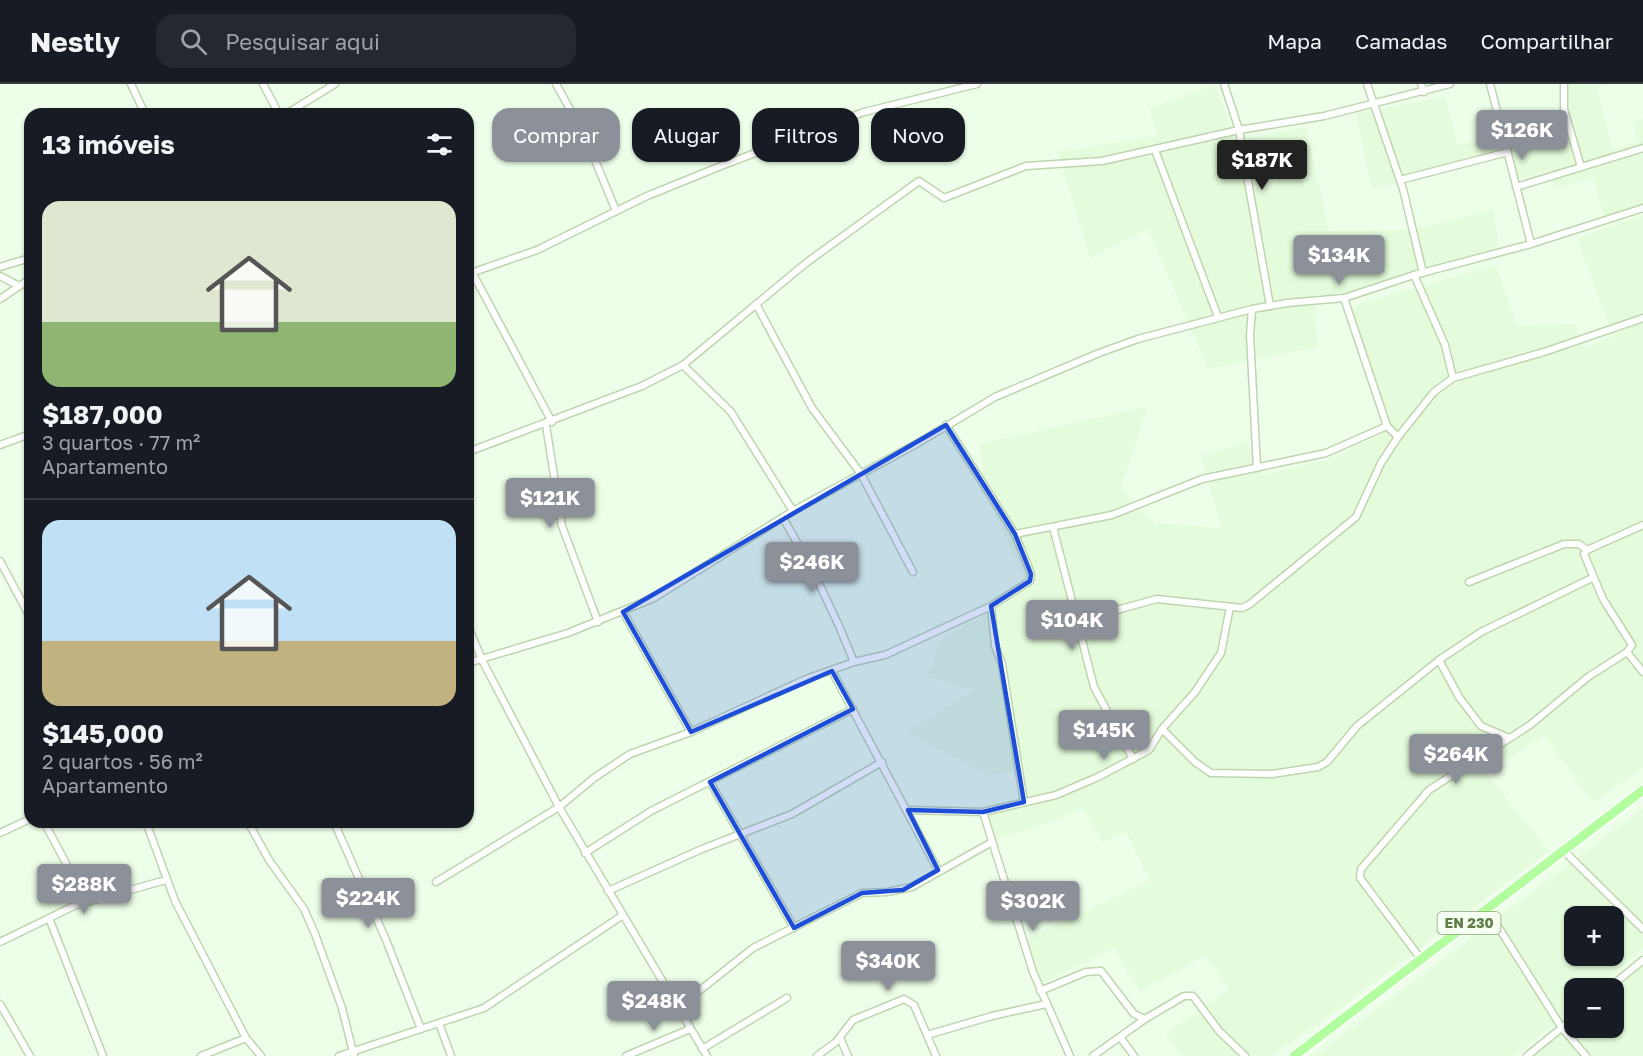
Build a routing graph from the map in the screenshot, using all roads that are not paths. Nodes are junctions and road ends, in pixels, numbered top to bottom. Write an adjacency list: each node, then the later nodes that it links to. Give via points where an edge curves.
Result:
1 (131, 84): 14 (street)
2 (263, 84): 15 (street)
3 (335, 84): 16 (street)
4 (556, 84): 25 (street, via 585,136)
5 (977, 84): 25 (street, via 864,112)
6 (1224, 84): 17 (street)
7 (1367, 84): 13 (street)
8 (1421, 84): 12 (street)
9 (1450, 84): 12 (street)
10 (1490, 84): 20 (street)
11 (1564, 84): 21 (street, via 1564,109)
12 (1425, 92): 13 (street)
13 (1374, 104): 17 (street); 22 (street)
14 (142, 108)
15 (276, 108)
16 (296, 108)
17 (1239, 130): 19 (street); 39 (street)
18 (1643, 148): 21 (street)
19 (1155, 150): 38 (street, via 1101,160 1026,166 944,198 922,181 915,182); 41 (street)
20 (1508, 152): 22 (street); 23 (street)
21 (1581, 167): 23 (street)
22 (1400, 180): 30 (street)
23 (1516, 187): 26 (street)
24 (1643, 208): 26 (street)
25 (616, 211): 29 (street, via 537,250)
26 (1531, 244): 30 (street)
27 (24, 260): 28 (street)
28 (0, 267)
29 (474, 272)
30 (1423, 273): 31 (street)
31 (1414, 274): 36 (street); 44 (street, via 1446,345)
32 (0, 276): 35 (street)
33 (474, 281): 45 (street)
34 (24, 283): 35 (street)
35 (19, 286): 37 (street)
36 (1344, 298): 39 (street); 47 (street)
37 (0, 299)
38 (756, 304): 43 (street); 53 (street, via 812,408)
39 (1270, 306): 40 (street)
40 (1252, 309): 41 (street); 52 (street)
41 (1218, 317): 46 (street, via 1138,339 1082,360 995,397)
42 (1643, 318): 44 (street)
43 (683, 365): 45 (street); 54 (street, via 731,412)
44 (1452, 378): 49 (street, via 1434,392)
45 (549, 423): 51 (street); 69 (street, via 562,526)
46 (946, 425): 53 (street); 58 (street)
47 (1387, 426): 49 (street); 52 (street, via 1326,453)
48 (24, 436): 50 (street)
49 (1398, 437): 66 (street, via 1381,463 1360,511 1349,524 1250,604)
50 (0, 445)
51 (474, 450)
52 (1257, 468): 57 (street, via 1202,479 1112,515)
53 (861, 474): 54 (street); 61 (street)
54 (793, 511): 55 (street)
55 (783, 518): 67 (street, via 654,598); 75 (street, via 836,615)
56 (1643, 525): 59 (street)
57 (1053, 527): 58 (street); 68 (street)
58 (1015, 534): 65 (street, via 1031,574 1030,581)
59 (1587, 550): 62 (street, via 1584,559); 63 (street, via 1579,544 1564,544)
60 (0, 561): 64 (street)
61 (913, 572)
62 (1592, 578): 71 (street, via 1632,645); 73 (street, via 1481,632)
63 (1469, 582)
64 (24, 606)
65 (991, 606): 75 (street, via 885,654); 86 (street)
66 (1230, 607): 68 (street, via 1156,599); 79 (street, via 1221,653 1195,692)
67 (623, 612): 69 (street); 80 (street)
68 (1076, 621): 82 (street, via 1098,698)
69 (598, 622): 72 (street)
70 (474, 641): 72 (street)
71 (1627, 652): 77 (street); 81 (street)
72 (482, 660): 74 (street); 87 (street)
73 (1439, 660): 79 (street, via 1357,726 1327,762 1318,767 1272,774 1211,773); 81 (street, via 1481,726)
74 (474, 662)
75 (854, 662): 76 (street)
76 (832, 671): 78 (street); 80 (street, via 769,694)
77 (1643, 672)
78 (853, 708): 83 (street); 84 (street)
79 (1162, 729): 82 (street, via 1153,746)
80 (691, 732): 87 (street, via 618,761)
81 (1509, 738): 111 (street, via 1429,790 1359,873)
82 (1133, 759): 86 (street, via 1056,795)
83 (882, 762): 88 (street); 96 (street, via 792,814)
84 (710, 782): 96 (street); 99 (street, via 651,812)
85 (1643, 790): 98 (main road, EN 230)
86 (1024, 802): 89 (street)
87 (559, 807): 99 (street); 102 (street)
88 (908, 810): 89 (street); 100 (street)
89 (983, 812): 97 (street)
90 (24, 822): 95 (street)
91 (47, 828): 104 (street, via 75,880)
92 (148, 828): 101 (street)
93 (252, 828): 129 (street, via 308,918 342,1008)
94 (337, 828): 122 (street)
95 (0, 833)
96 (741, 833): 103 (street); 108 (street)
97 (992, 842): 100 (street); 114 (street)
98 (1563, 850): 105 (main road, EN 230); 109 (street)
99 (585, 853): 103 (street)
100 (938, 870): 108 (street, via 903,890 862,893)
101 (166, 880): 104 (street); 125 (street)
102 (436, 882)
103 (608, 891): 106 (street)
104 (100, 898): 107 (street)
105 (1487, 909): 111 (main road, EN 230); 121 (street)
106 (622, 915): 118 (street); 120 (street, via 484,1008)
107 (49, 918): 110 (street); 131 (street)
108 (794, 928): 118 (street, via 746,953)
109 (1643, 929)
110 (0, 942)
111 (1421, 959): 145 (main road, EN 230)
112 (1643, 960): 113 (street)
113 (1621, 978)
114 (1040, 991): 117 (street); 119 (street, via 1086,972 1101,971 1134,1014)
115 (787, 998): 128 (street)
116 (0, 1004): 130 (street)
117 (1046, 1004): 124 (street); 141 (street)
118 (679, 1007): 123 (street)
119 (1145, 1019): 127 (street); 144 (street, via 1184,996 1193,996 1219,1031)
120 (439, 1023): 122 (street); 135 (street)
121 (1562, 1028): 146 (street); 147 (street)
122 (421, 1029): 129 (street)
123 (690, 1029): 128 (street); 136 (street)
124 (927, 1035): 126 (street, via 914,1005 904,999 859,1016); 140 (street)
125 (246, 1038): 132 (street); 133 (street)
126 (840, 1038): 138 (street); 139 (street)
127 (1120, 1038): 142 (street); 143 (street)
128 (702, 1049): 137 (street)
129 (353, 1053): 134 (street)
130 (30, 1056)
131 (103, 1056)
132 (201, 1056)
133 (261, 1056)
134 (339, 1056)
135 (451, 1056)
136 (626, 1056)
137 (707, 1056)
138 (817, 1056)
139 (848, 1056)
140 (936, 1056)
141 (1070, 1056)
142 (1093, 1056)
143 (1134, 1056)
144 (1245, 1056)
145 (1294, 1056)
146 (1527, 1056)
147 (1586, 1056)

